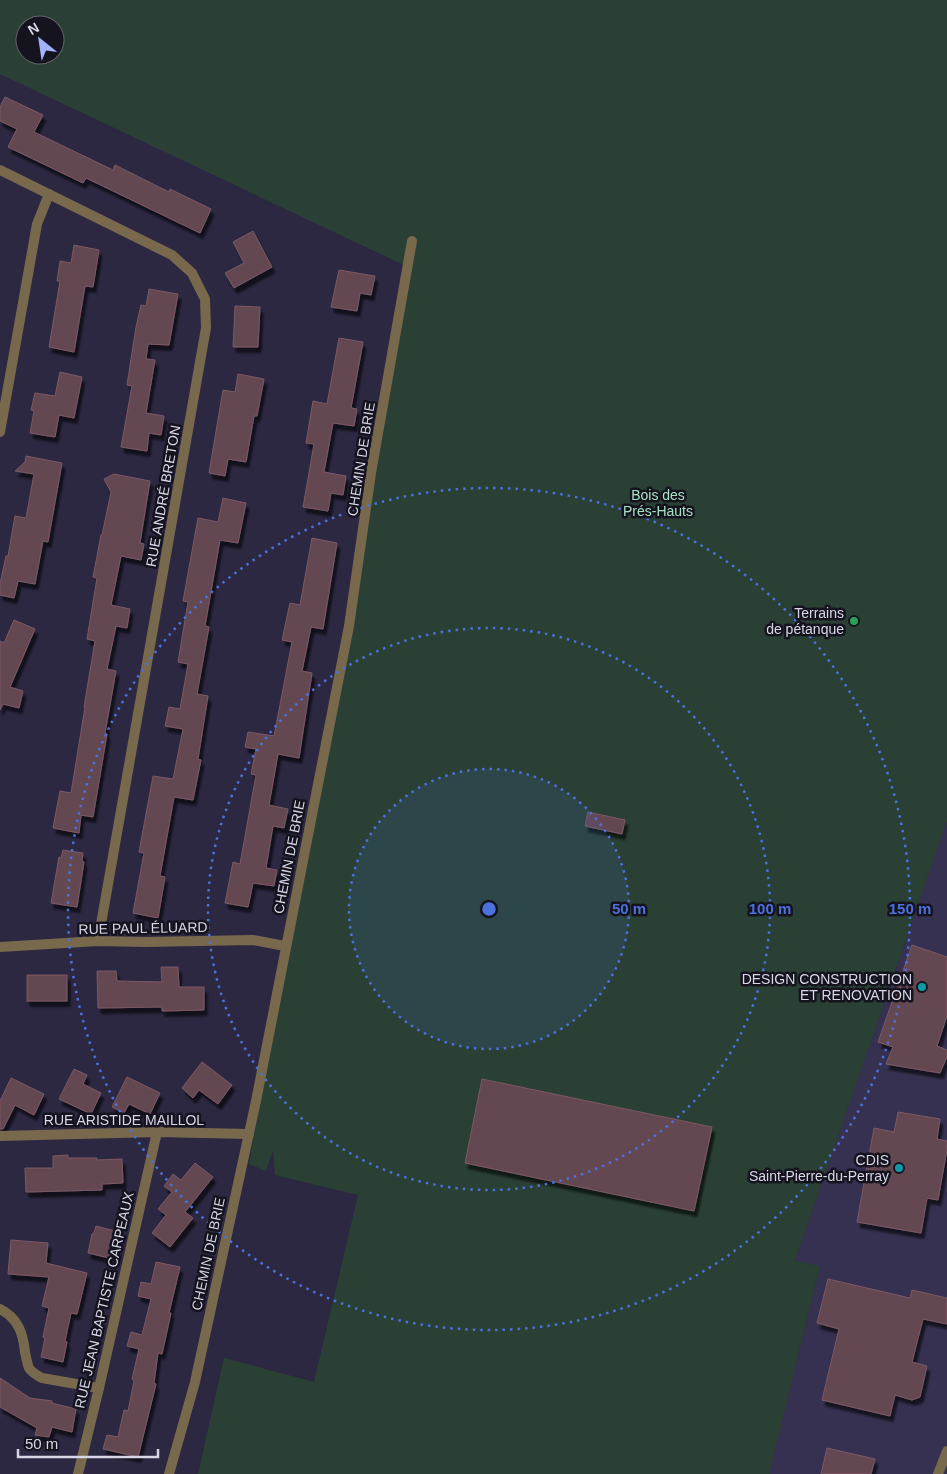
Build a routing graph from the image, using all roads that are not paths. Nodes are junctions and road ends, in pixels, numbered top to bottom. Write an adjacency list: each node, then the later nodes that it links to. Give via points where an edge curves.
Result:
1 (0, 170): 2 (street, RUE ANDRÉ BRETON)
2 (49, 194): 4 (street, via 37,224); 5 (street, RUE ANDRÉ BRETON, via 172,255 192,273 205,300 206,328)
3 (412, 241): 7 (street, CHEMIN DE BRIE, via 371,473 349,626)
4 (0, 432)
5 (98, 941): 6 (street, RUE PAUL ÉLUARD); 7 (street, RUE PAUL ÉLUARD, via 253,940)
6 (0, 946)
7 (286, 946): 9 (street, CHEMIN DE BRIE)
8 (156, 1132): 9 (street, RUE ARISTIDE MAILLOL); 10 (street, RUE ARISTIDE MAILLOL); 12 (street, RUE JEAN BAPTISTE CARPEAUX)
9 (249, 1134): 15 (street, CHEMIN DE BRIE, via 195,1382)
10 (0, 1136)
11 (0, 1309): 12 (street, via 14,1319 20,1329 29,1368 35,1374)
12 (99, 1388): 14 (street, RUE JEAN BAPTISTE CARPEAUX)
13 (947, 1451): 16 (street)
14 (78, 1474)
15 (169, 1474)
16 (938, 1474)

